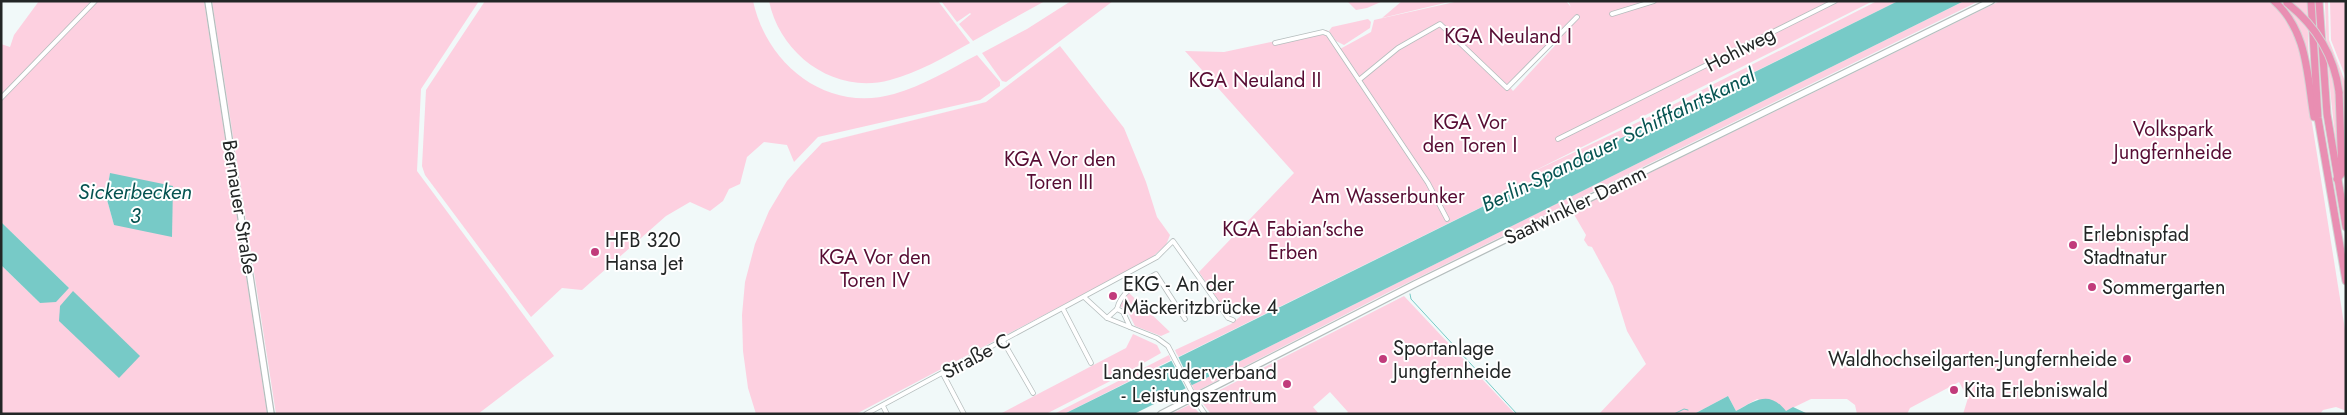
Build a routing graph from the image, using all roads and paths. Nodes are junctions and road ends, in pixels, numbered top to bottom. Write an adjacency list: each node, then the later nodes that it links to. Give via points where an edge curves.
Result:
1 (95, 1): 14 (street)
2 (208, 1): 34 (main road, Bernauer Straße)
3 (1654, 1): 10 (street)
4 (1835, 1): 15 (street, Hohlweg)
5 (1991, 1): 32 (main road, Saatwinkler Damm)
6 (2274, 1): 16 (highway, via 2286,14 2301,42)
7 (2311, 1): 16 (highway, via 2315,82)
8 (2320, 1): 17 (highway, via 2323,82)
9 (2286, 2): 17 (highway, bridge, via 2309,23 2326,46 2335,70 2342,173)
10 (1612, 14)
11 (1577, 17): 13 (street, via 1507,88 1440,24 1398,48)
12 (1275, 43): 13 (street, via 1328,34)
13 (1359, 80): 18 (street, via 1428,183)
14 (1, 98)
15 (1558, 139)
16 (2324, 159): 20 (highway)
17 (2337, 179): 19 (highway)
18 (1447, 219)
19 (2346, 227)
20 (2346, 281)
21 (1084, 297): 22 (street, Straße C); 24 (street); 26 (street, Straße C, via 1157,257 1173,241 1228,318)
22 (1062, 309): 28 (street, Straße C); 29 (street)
23 (1117, 309): 24 (street); 25 (street, via 1128,291 1156,274); 27 (street, via 1123,312)
24 (1108, 318): 27 (street)
25 (1186, 319)
26 (1233, 320)
27 (1130, 327): 32 (street, via 1168,346)
28 (1003, 341): 30 (street, Straße C); 31 (street)
29 (1091, 362)
30 (942, 374): 33 (street, Straße C); 37 (street)
31 (1033, 393)
32 (1193, 395): 38 (main road, Saatwinkler Damm); 39 (street)
33 (883, 406): 35 (street, Straße C); 36 (street)
34 (271, 414)
35 (866, 414)
36 (887, 414)
37 (964, 414)
38 (1161, 414)
39 (1205, 414)

